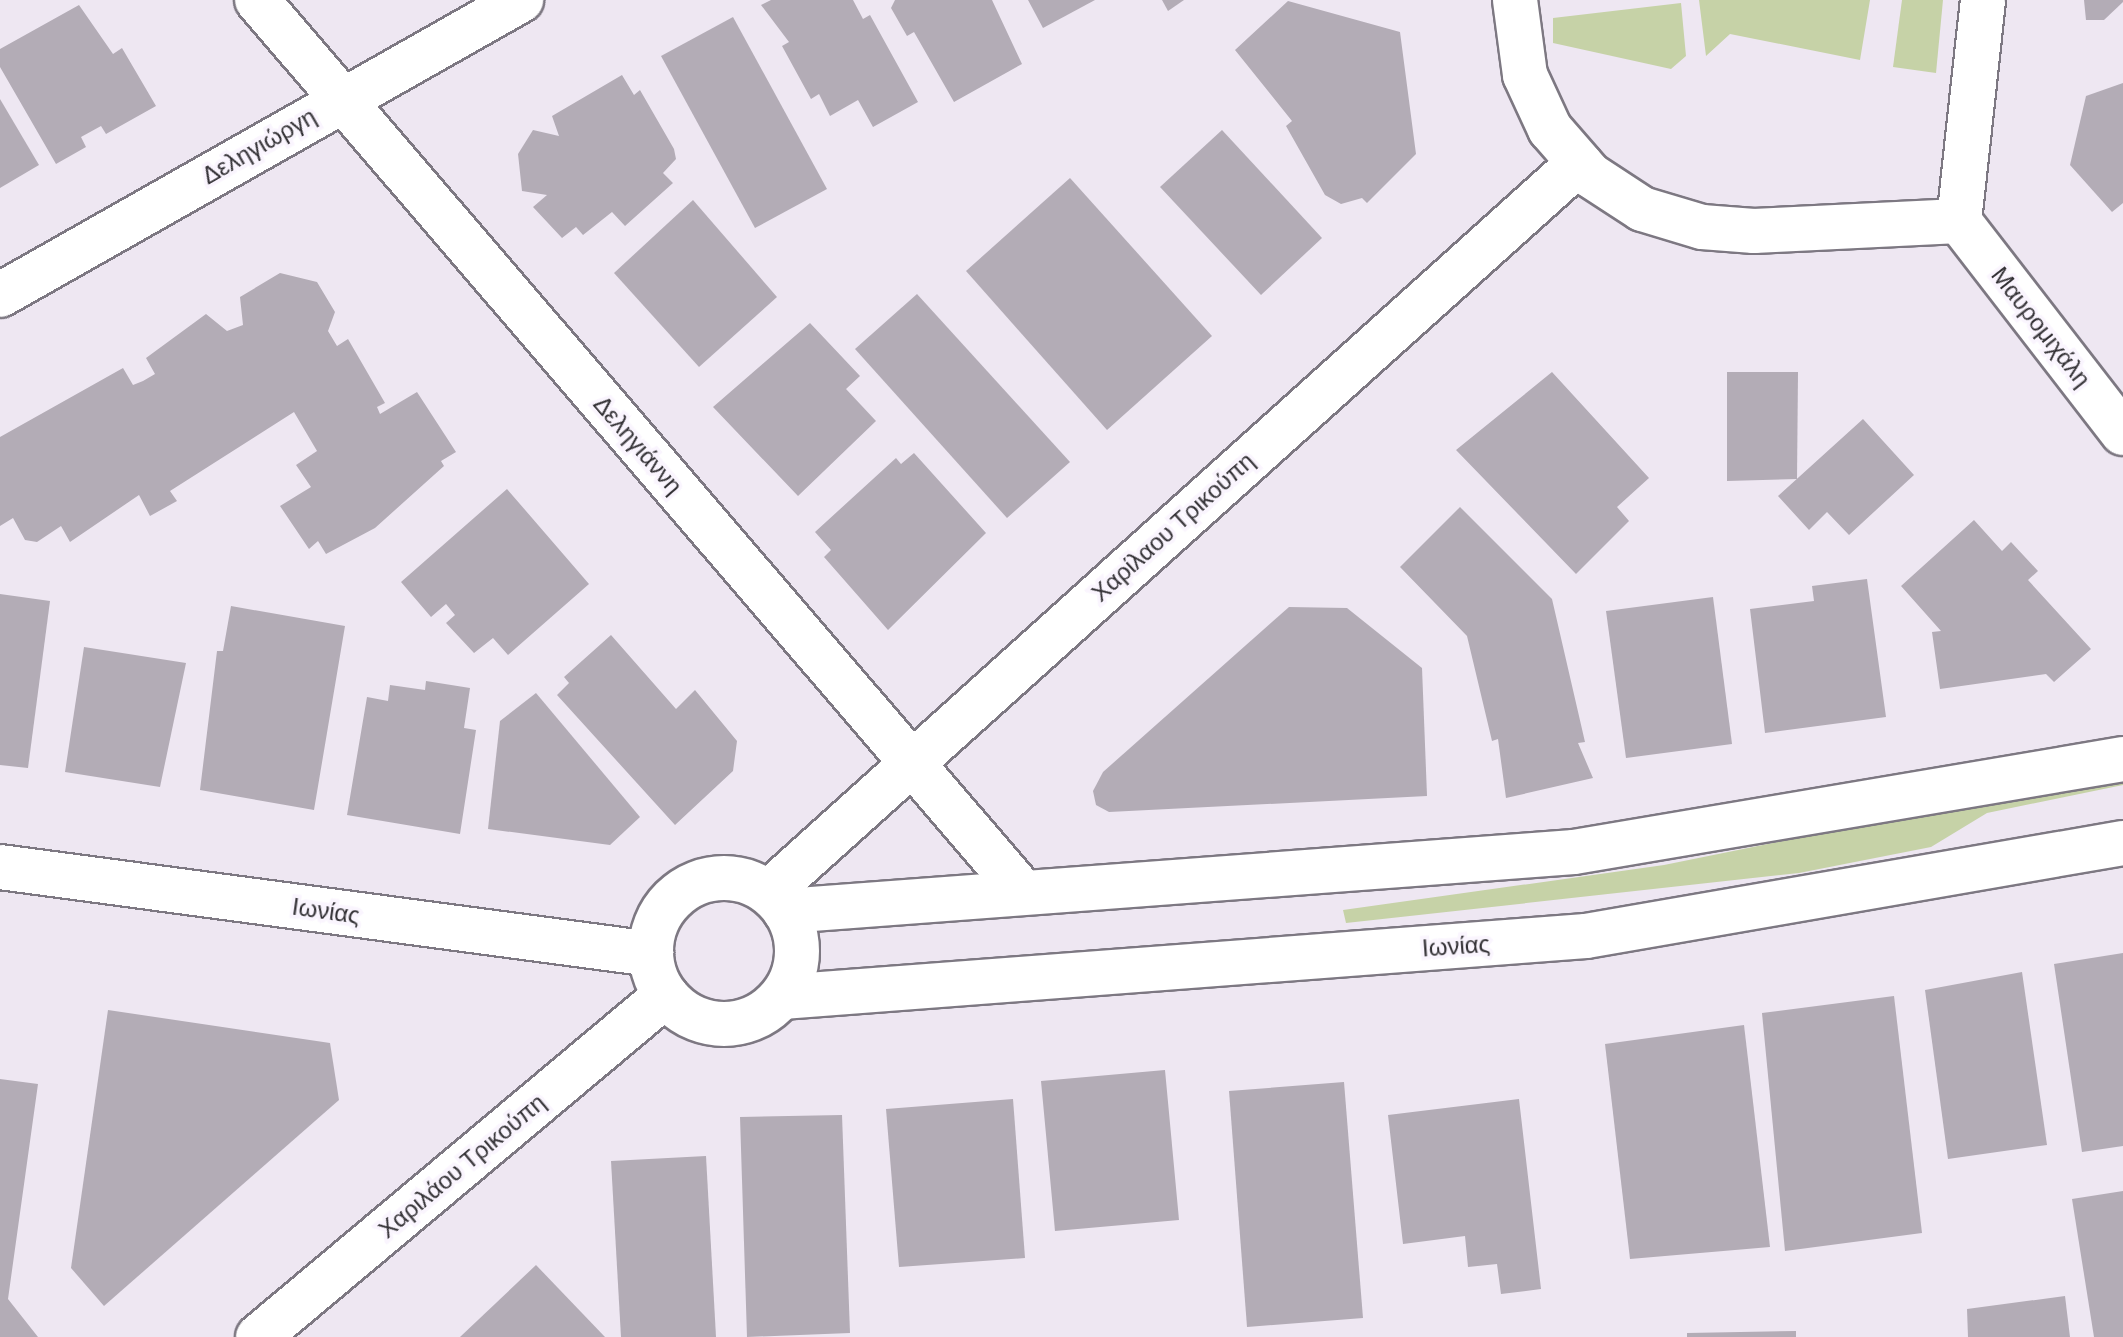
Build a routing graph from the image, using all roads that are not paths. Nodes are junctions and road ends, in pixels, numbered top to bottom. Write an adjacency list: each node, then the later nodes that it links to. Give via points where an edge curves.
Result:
1 (257, 0): 5 (street, Δεληγιάννη)
2 (521, 0): 5 (street, Δεληγιώργη)
3 (1515, 0): 6 (street, via 1517,44 1534,100)
4 (1983, 0): 7 (street)
5 (341, 99): 8 (street, Δεληγιώργη); 11 (street, Δεληγιάννη)
6 (1579, 163): 7 (street, via 1642,209 1702,227); 11 (street, Χαρίλαου Τρικούπη)
7 (1959, 221): 9 (street, Μαυρομιχάλη)
8 (0, 295)
9 (2123, 433)
10 (2123, 759): 14 (street, via 1574,852)
11 (910, 763): 14 (street, Δεληγιάννη); 15 (street, Χαρίλαου Τρικούπη)
12 (2123, 843): 18 (street, Ιωνίας, via 1586,936)
13 (0, 867): 16 (street, Ιωνίας)
14 (1021, 890): 15 (street)
15 (777, 902): 16 (street, via 730,879 690,887 661,915); 18 (street, via 797,954)
16 (651, 954): 17 (street)
17 (666, 995): 18 (street, via 702,1021 724,1025 765,1012); 19 (street, Χαριλάου Τρικούπη)
18 (782, 997)
19 (258, 1337)

